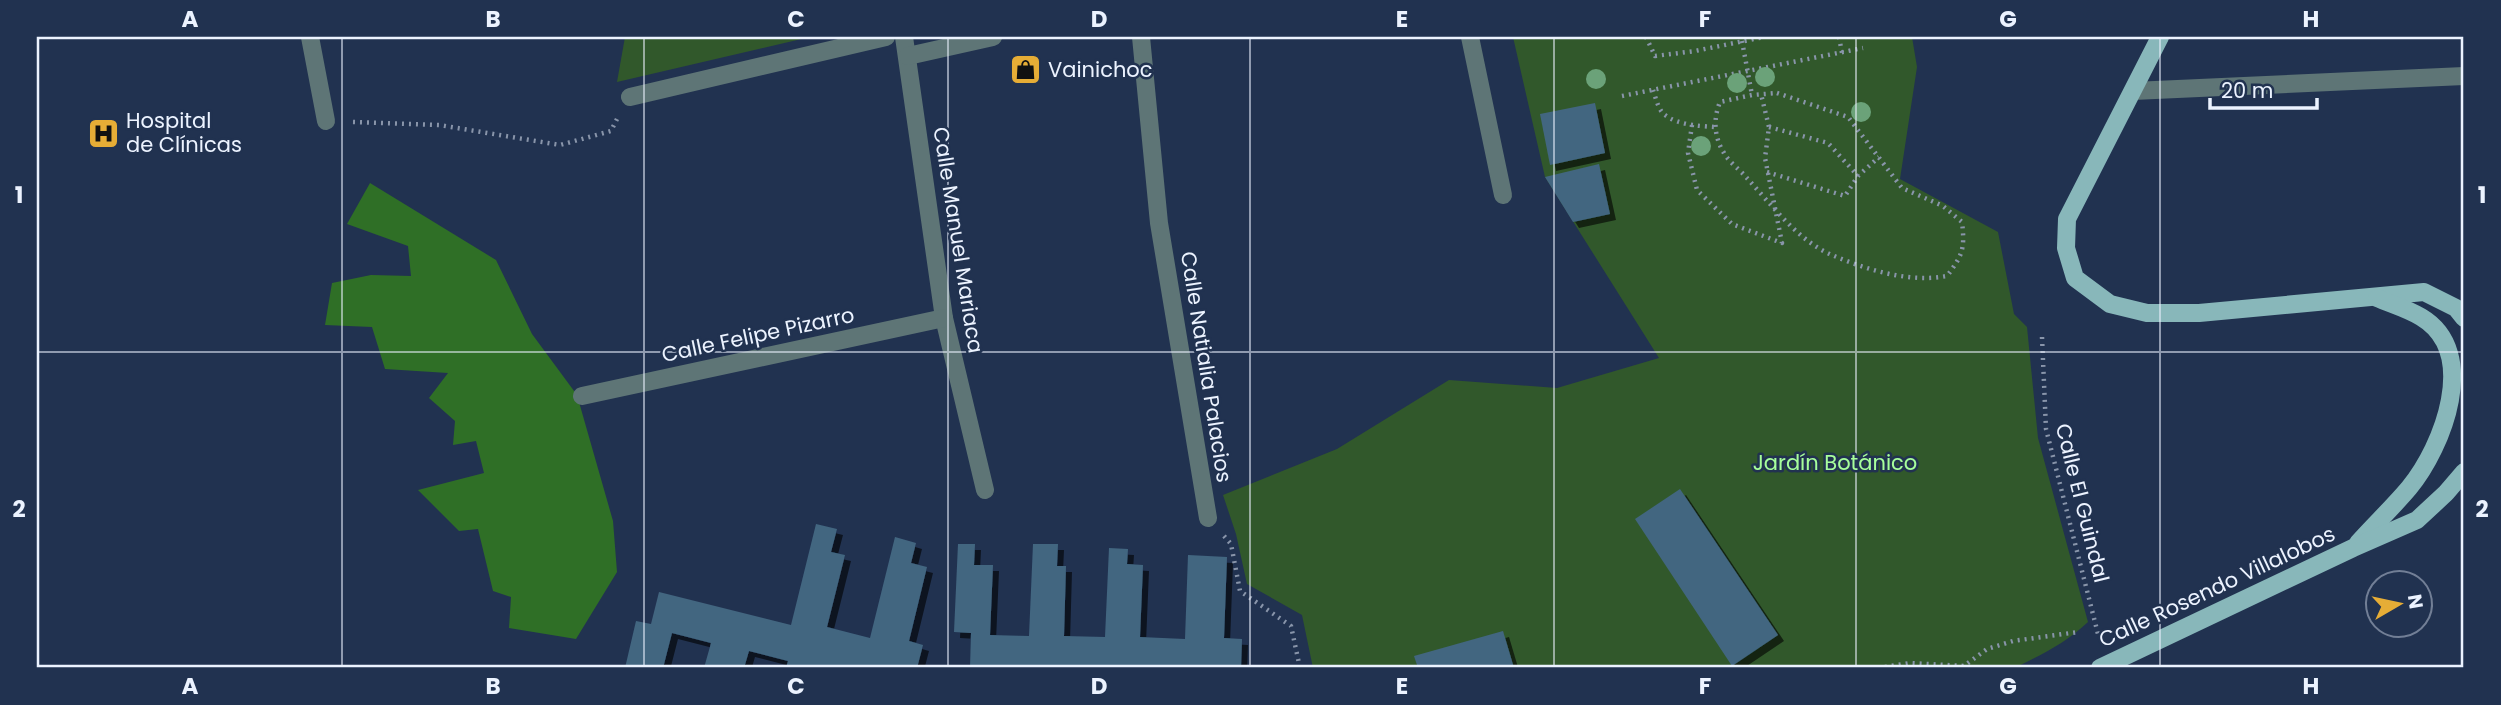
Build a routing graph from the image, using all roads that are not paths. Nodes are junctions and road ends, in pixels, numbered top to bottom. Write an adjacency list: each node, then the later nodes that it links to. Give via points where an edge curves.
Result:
1 (310, 37): 12 (street)
2 (886, 37): 11 (street)
3 (904, 37): 8 (street, Calle Manuel Mariaca)
4 (993, 37): 8 (street)
5 (1141, 37): 20 (street, Calle Natialia Palacios, via 1159,223)
6 (1470, 37): 13 (street)
7 (2160, 37): 10 (main road, Calle Rosendo Villalobos)
8 (908, 56): 15 (street, Calle Manuel Mariaca)
9 (2464, 76): 10 (street)
10 (2133, 92): 14 (main road, Calle Rosendo Villalobos, via 2067,219 2066,248 2075,278 2110,304 2147,313 2199,313)
11 (630, 97)
12 (326, 121)
13 (1503, 195)
14 (2374, 297): 16 (main road, Calle Rosendo Villalobos, via 2424,292 2456,308); 21 (main road, Calle Rosendo Villalobos, via 2423,317 2443,338 2454,370 2446,416 2431,455 2410,486)
15 (944, 318): 17 (street, Calle Felipe Pizarro); 19 (street, Calle Manuel Mariaca)
16 (2464, 318)
17 (582, 396)
18 (2464, 471): 21 (main road, Calle Rosendo Villalobos, via 2417,520)
19 (985, 490)
20 (1208, 518)
21 (2353, 548): 22 (main road, Calle Rosendo Villalobos)
22 (2100, 668)

